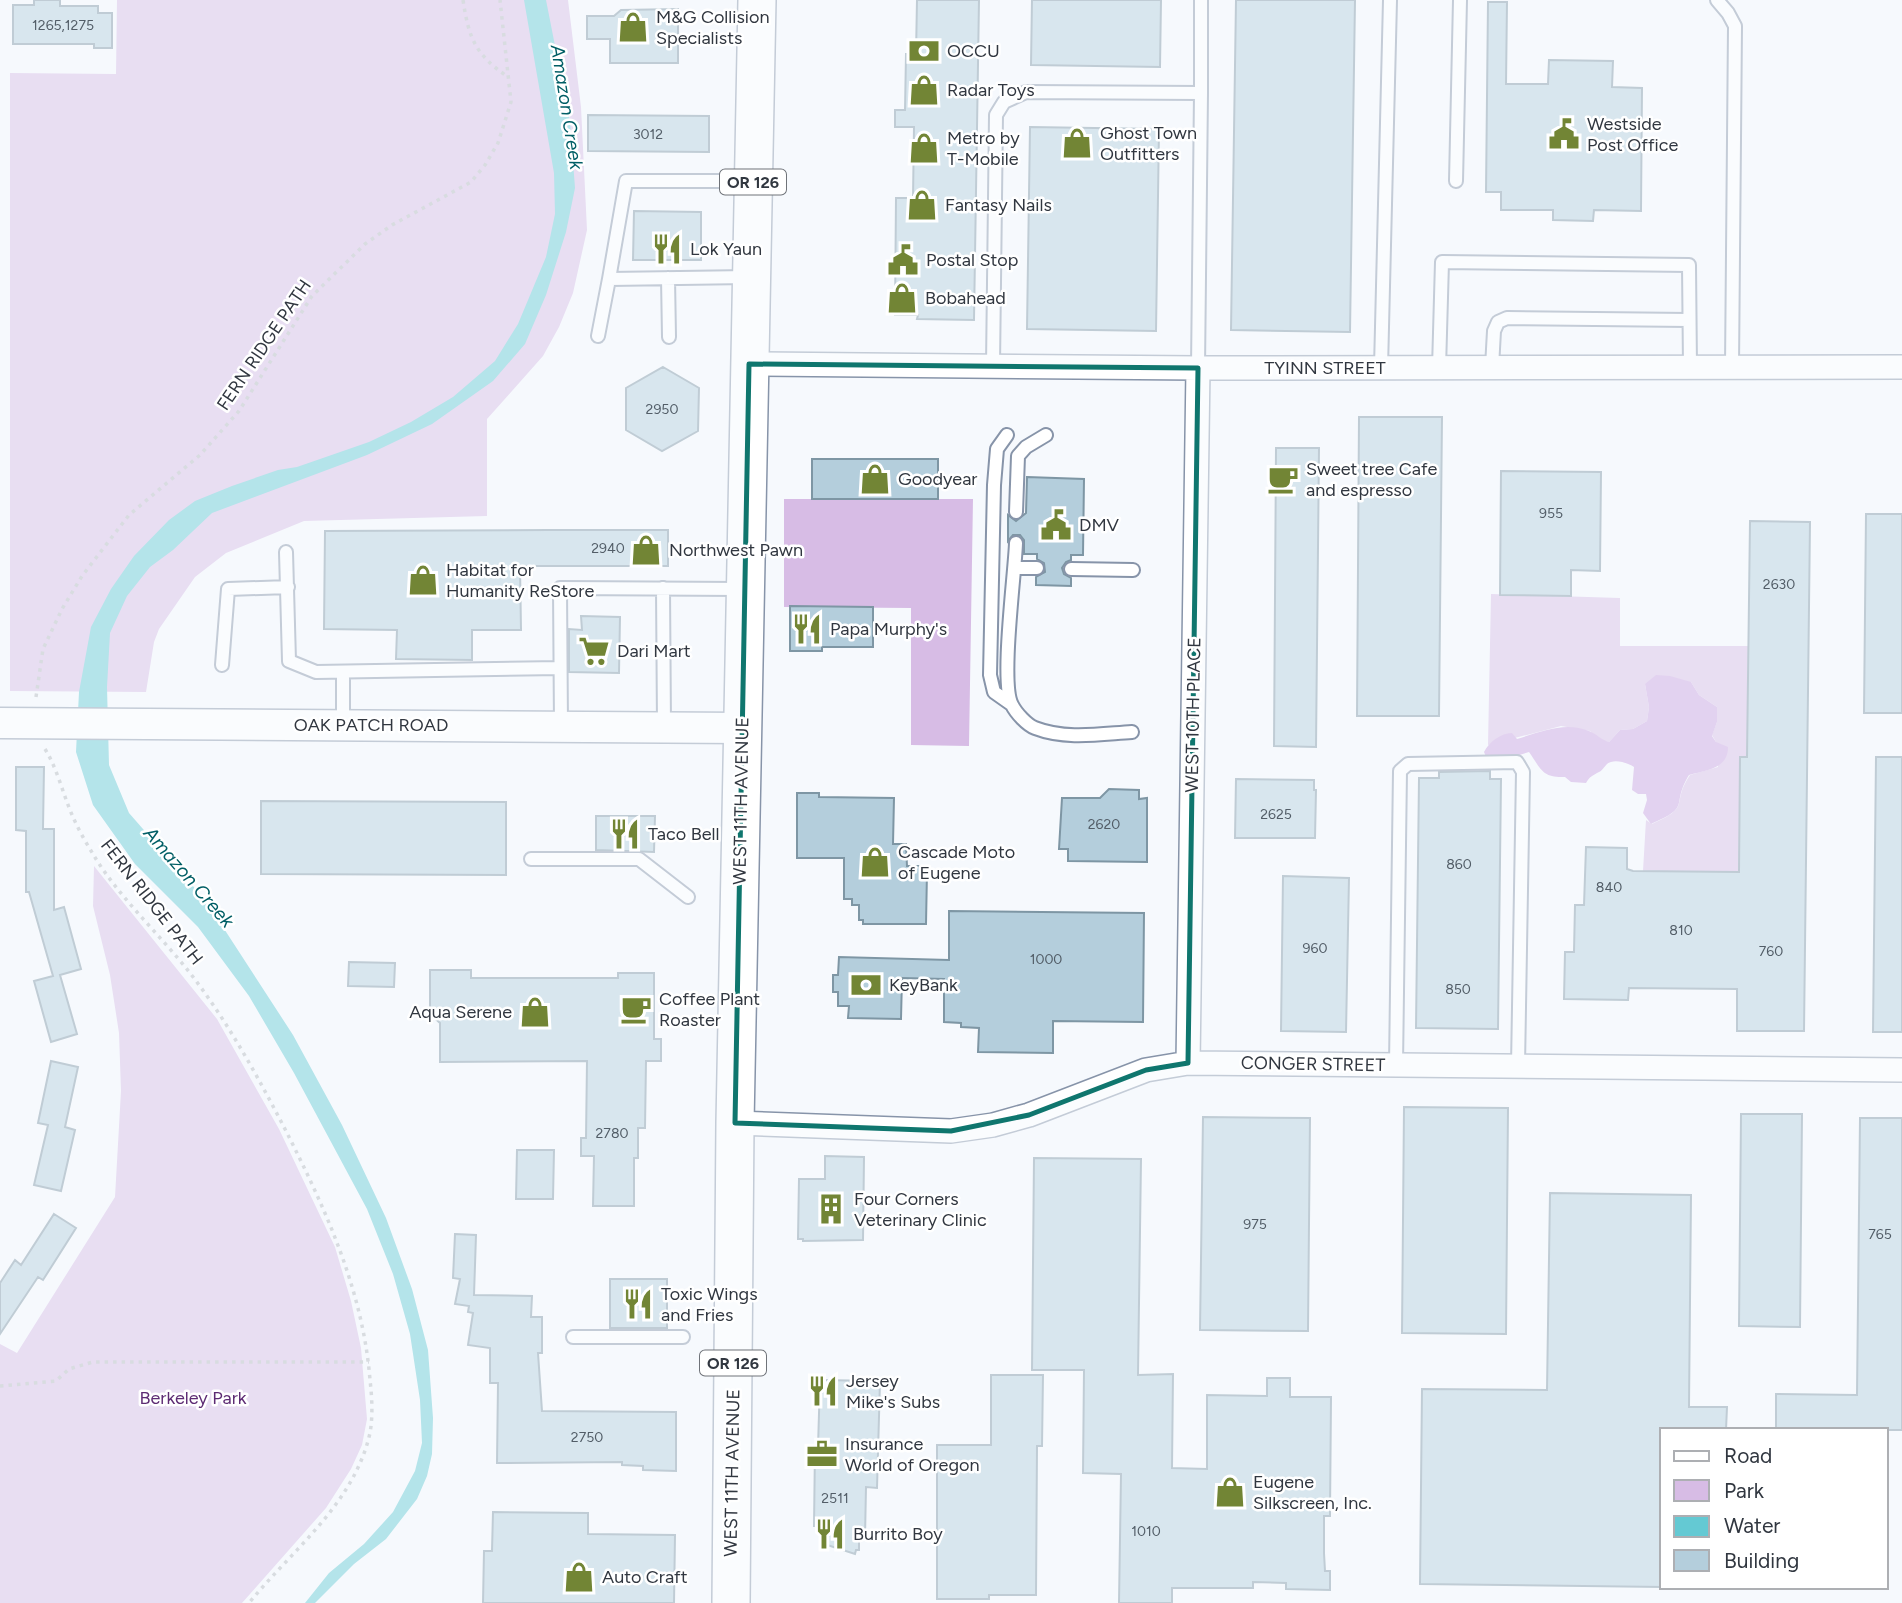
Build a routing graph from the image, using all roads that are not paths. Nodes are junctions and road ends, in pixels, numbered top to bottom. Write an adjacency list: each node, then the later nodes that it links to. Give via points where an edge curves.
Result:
1 (757, 0): 7 (main road, WEST 11TH AVENUE / OR 126)
2 (1201, 0): 6 (lane)
3 (1390, 0): 20 (lane)
4 (1460, 0): 8 (lane)
5 (1717, 0): 23 (lane, via 1735,26)
6 (1201, 93): 16 (lane, via 1026,92 1004,103 996,115); 19 (lane)
7 (753, 181): 9 (main road, WEST 11TH AVENUE / OR 126); 11 (lane, via 626,181)
8 (1456, 181)
9 (751, 277): 10 (lane); 15 (main road, WEST 11TH AVENUE / OR 126)
10 (668, 278): 11 (lane); 14 (lane)
11 (609, 279): 13 (lane)
12 (1689, 320): 17 (lane); 21 (lane, via 1689,265 1442,262); 22 (lane, via 1507,318 1498,322 1494,331)
13 (598, 336)
14 (669, 337)
15 (749, 364): 16 (street, TYINN STREET); 35 (main road, WEST 11TH AVENUE / OR 126)
16 (993, 366): 19 (street, TYINN STREET)
17 (1690, 367): 22 (street, TYINN STREET); 23 (street, TYINN STREET)
18 (1902, 367): 23 (street, TYINN STREET)
19 (1198, 368): 20 (street, TYINN STREET); 48 (street, WEST 10TH PLACE)
20 (1381, 368): 21 (street, TYINN STREET)
21 (1439, 368): 22 (street, TYINN STREET)
22 (1492, 368)
23 (1732, 368)
24 (1007, 435): 39 (lane, via 997,449 994,485 989,676 994,692)
25 (1046, 435): 26 (lane, via 1018,456)
26 (1016, 512)
27 (1016, 543): 29 (lane)
28 (286, 552): 33 (lane)
29 (1015, 568): 30 (lane); 39 (lane, via 1008,678)
30 (1037, 568)
31 (1071, 569): 32 (lane)
32 (1133, 569)
33 (288, 587): 36 (lane, via 228,589); 38 (lane, via 289,661 316,672)
34 (663, 588): 35 (lane); 37 (lane, via 560,587); 43 (lane)
35 (746, 589): 44 (main road, WEST 11TH AVENUE / OR 126)
36 (222, 665)
37 (560, 668): 38 (lane); 42 (lane)
38 (343, 672): 41 (lane)
39 (1011, 704): 45 (lane, via 1032,727 1060,734)
40 (0, 723): 41 (street, OAK PATCH ROAD)
41 (343, 725): 42 (street, OAK PATCH ROAD)
42 (561, 726): 43 (street, OAK PATCH ROAD)
43 (664, 726): 44 (street, OAK PATCH ROAD)
44 (743, 728): 52 (main road, WEST 11TH AVENUE / OR 126)
45 (1132, 732)
46 (531, 859): 47 (lane, via 639,859)
47 (688, 897)
48 (1188, 1063): 49 (street, CONGER STREET); 52 (street, CONGER STREET, via 1146,1070 1029,1115 951,1131)
49 (1396, 1065): 50 (street, CONGER STREET); 50 (lane, via 1401,771 1408,764 1517,762 1523,772)
50 (1518, 1066): 51 (street, CONGER STREET)
51 (1902, 1070)
52 (735, 1123): 55 (main road, WEST 11TH AVENUE / OR 126)
53 (573, 1336): 54 (lane)
54 (682, 1337)
55 (731, 1603)

